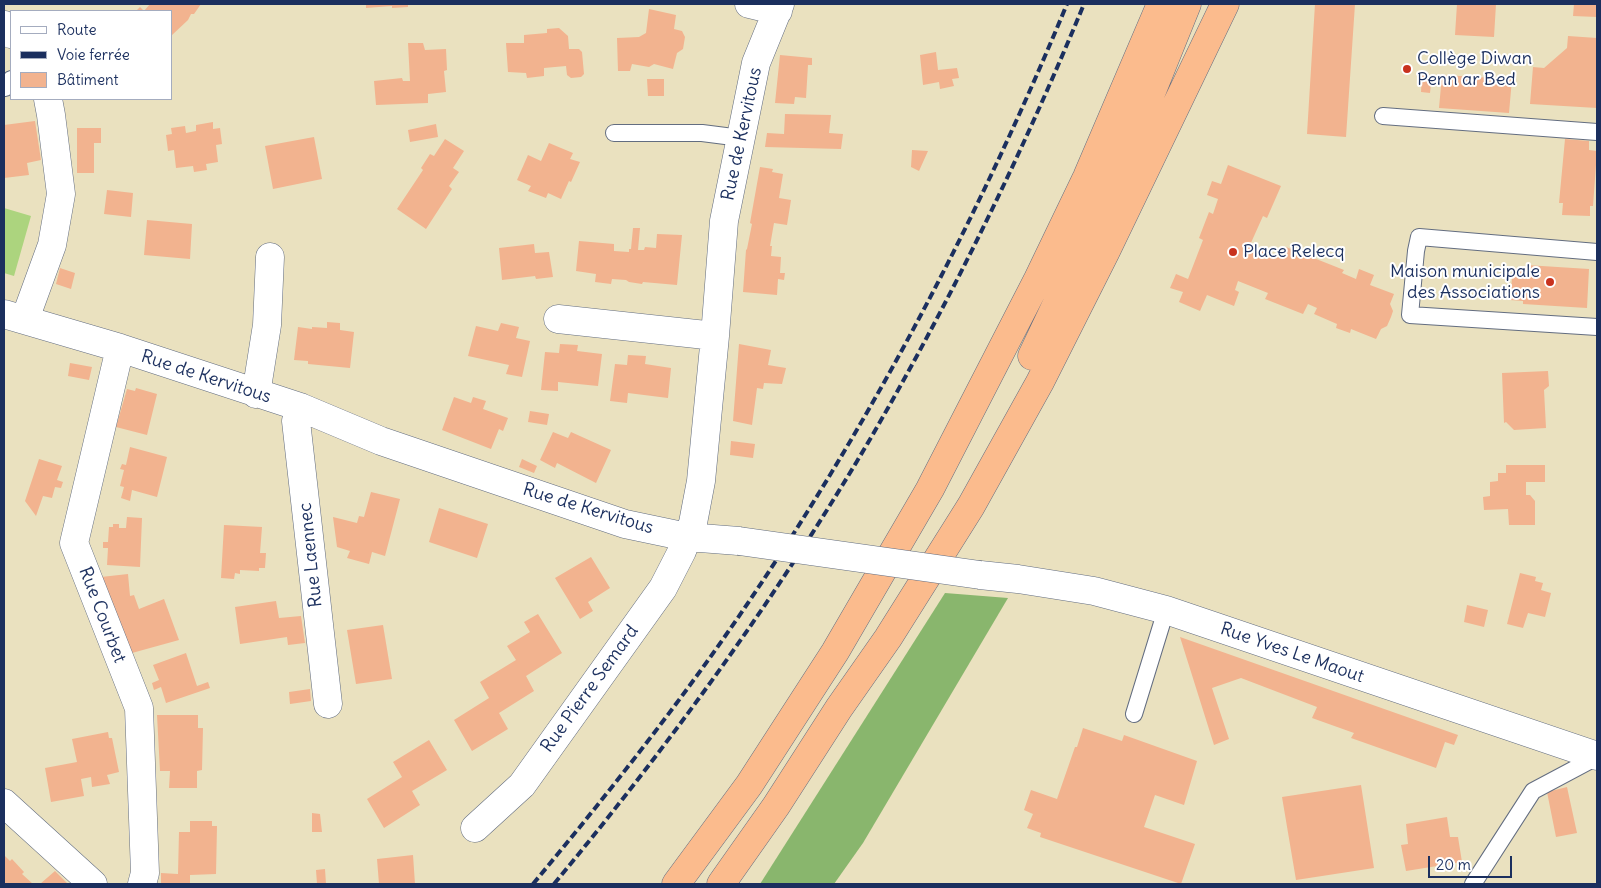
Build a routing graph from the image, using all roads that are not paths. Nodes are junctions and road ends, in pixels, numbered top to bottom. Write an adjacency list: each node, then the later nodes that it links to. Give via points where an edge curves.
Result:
1 (749, 4): 6 (street)
2 (1140, 4): 12 (highway)
3 (1160, 4): 12 (highway)
4 (1187, 4): 25 (highway, via 1118,175 1016,389)
5 (1225, 4): 25 (highway, via 1040,382 971,506 888,638)
6 (779, 7): 11 (street, Rue de Kervitous, via 756,63)
7 (50, 107): 15 (street, via 61,194 52,245)
8 (1382, 116): 9 (lane)
9 (1597, 132)
10 (614, 133): 11 (lane, via 702,133)
11 (741, 138): 18 (street, Rue de Kervitous, via 724,221)
12 (1087, 177): 32 (highway, via 930,489 835,652 748,785)
13 (1597, 252): 17 (lane, via 1419,237 1410,315)
14 (270, 256): 20 (street, via 267,325)
15 (15, 317): 19 (street, Rue de Kervitous)
16 (558, 319): 18 (street)
17 (1597, 327)
18 (715, 336): 22 (street, Rue de Kervitous, via 701,481)
19 (120, 348): 20 (street, Rue de Kervitous); 31 (street, Rue Courbet, via 74,542 139,708 145,873)
20 (256, 394): 21 (street, Rue de Kervitous)
21 (300, 407): 22 (street, Rue de Kervitous, via 381,441 580,510 625,524); 24 (street, Rue Laennec, via 296,421)
22 (687, 537): 23 (street, Rue Yves Le Maout, bridge, via 739,540 1018,579 1094,591); 29 (street, Rue Pierre Semard, via 662,588 522,785)
23 (1166, 610): 26 (lane); 27 (street, Rue Yves Le Maout)
24 (328, 704)
25 (838, 708): 33 (highway, via 776,806)
26 (1134, 714)
27 (1597, 757): 34 (lane, via 1532,791)
28 (4, 803): 30 (street)
29 (475, 828)
30 (92, 884)
31 (142, 884)
32 (676, 884)
33 (721, 884)
34 (1473, 884)

